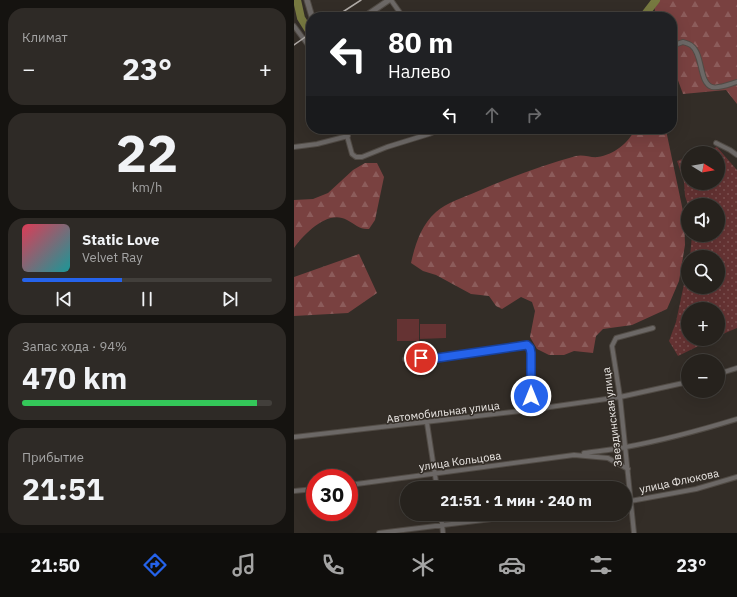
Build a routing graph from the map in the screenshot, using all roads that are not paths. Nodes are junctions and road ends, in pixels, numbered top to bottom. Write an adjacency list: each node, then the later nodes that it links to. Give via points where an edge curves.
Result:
1 (307, 0): 3 (street)
2 (390, 0): 4 (street); 5 (street)
3 (311, 12)
4 (372, 12)
5 (399, 12)
6 (294, 26): 7 (street)
7 (306, 42)
8 (677, 45): 9 (street, via 683,42 696,50 707,84 712,87)
9 (737, 82)
10 (429, 134): 11 (street, via 362,157 352,154)
11 (348, 136): 13 (street)
12 (716, 144): 14 (street)
13 (294, 147)
14 (737, 155)
15 (653, 328): 20 (street, Звездинская улица, via 616,338 612,346)
16 (405, 359): 21 (street, via 437,358 527,345 531,353)
17 (737, 368): 18 (street)
18 (725, 372)
19 (681, 384): 20 (street, Автомобильная улица)
20 (620, 397): 21 (street, Автомобильная улица); 25 (street, Звездинская улица)
21 (531, 410): 23 (street, Автомобильная улица)
22 (737, 419): 25 (street, улица Кольцова)
23 (427, 423): 24 (street, Автомобильная улица); 28 (street)
24 (294, 437)
25 (626, 448): 26 (street, улица Кольцова); 27 (street, Звездинская улица)
26 (574, 455): 27 (street, улица Кольцова, via 608,458); 28 (street, улица Кольцова)
27 (628, 469): 31 (street, Звездинская улица)
28 (435, 474): 30 (street); 32 (street, улица Кольцова)
29 (737, 477): 35 (street, улица Флюкова, via 696,489)
30 (436, 481)
31 (629, 481)
32 (358, 483)
33 (306, 490): 34 (street)
34 (294, 491)
35 (632, 501)
36 (632, 512): 42 (street, Звездинская улица)
37 (442, 521): 39 (street)
38 (480, 521): 39 (street)
39 (442, 526): 40 (street); 41 (street)
40 (379, 533)
41 (443, 533)
42 (634, 533)

